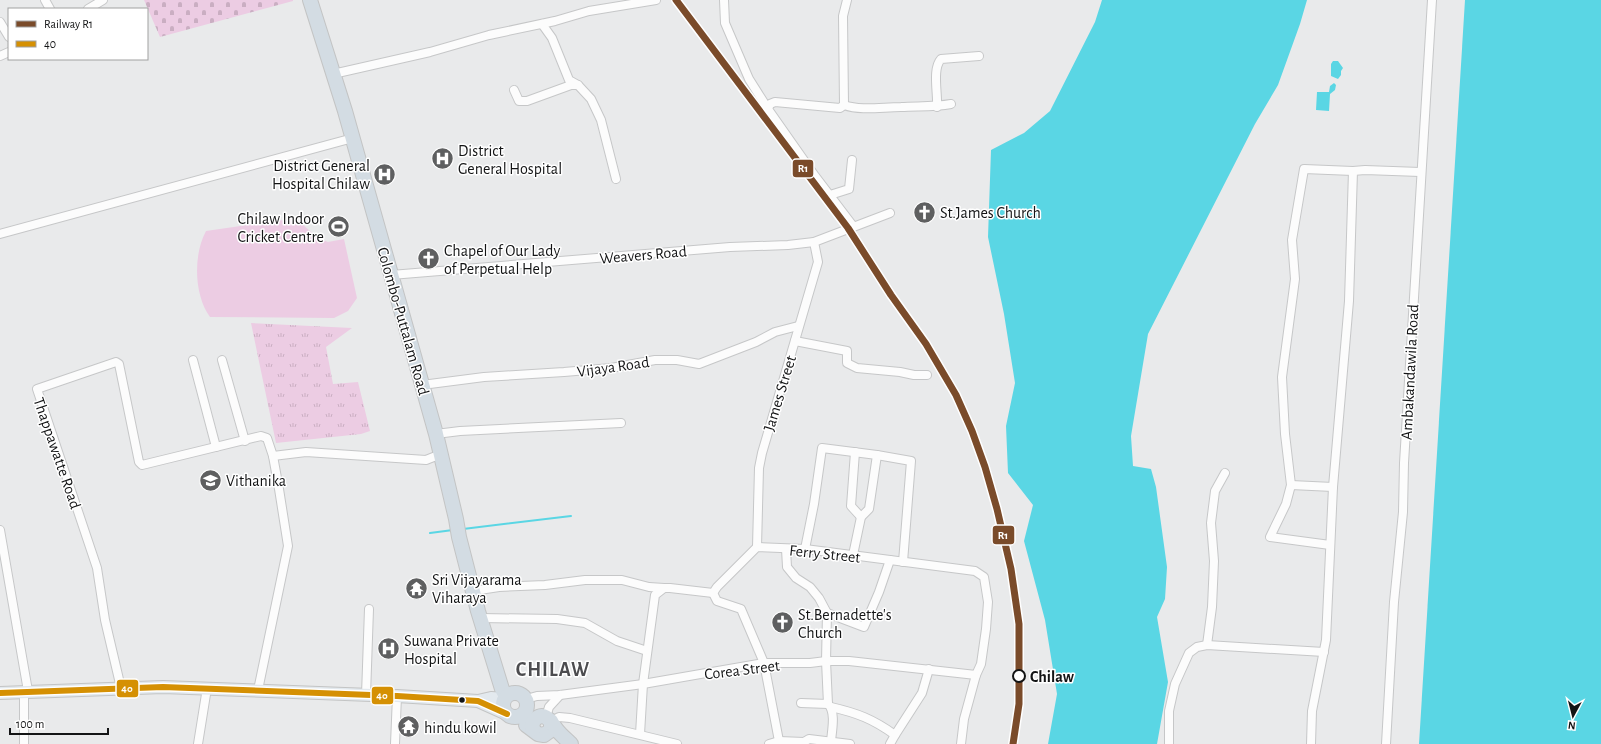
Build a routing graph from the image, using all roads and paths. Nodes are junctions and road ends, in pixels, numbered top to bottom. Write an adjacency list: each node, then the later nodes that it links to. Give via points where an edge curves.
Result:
1 (103, 0): 7 (street)
2 (310, 0): 12 (highway, Colombo-Puttalam Road)
3 (656, 0): 9 (street, via 589,11)
4 (724, 0): 18 (street, via 725,24 749,79)
5 (847, 0): 16 (street, via 843,16)
6 (1432, 0): 22 (street, Ambakandawila Road)
7 (90, 8)
8 (0, 22): 10 (street)
9 (542, 24): 12 (street); 13 (street, via 552,38 569,80)
10 (8, 35)
11 (979, 56): 17 (street, via 941,59 937,63 935,73)
12 (333, 74): 19 (highway, Colombo-Puttalam Road)
13 (578, 85): 14 (street, via 571,85 526,101 519,101); 23 (street, via 591,99 601,120)
14 (514, 90)
15 (951, 104): 17 (street)
16 (844, 105): 17 (street, via 852,108); 18 (street, via 840,108 775,102 770,104)
17 (938, 107)
18 (768, 110): 24 (street)
19 (353, 138): 27 (street); 29 (highway, Colombo-Puttalam Road)
20 (852, 160): 24 (street, via 849,189)
21 (1353, 171): 22 (street); 45 (street, via 1304,170 1292,240 1295,279 1282,377); 46 (street, via 1349,300)
22 (1420, 172): 101 (street, Ambakandawila Road, via 1403,512 1394,602)
23 (616, 178)
24 (830, 195): 26 (street)
25 (890, 213): 26 (street, Weavers Road)
26 (853, 226): 28 (street, Weavers Road)
27 (0, 234)
28 (814, 242): 29 (street, Weavers Road); 30 (street, James Street, via 818,262)
29 (391, 275): 35 (highway, Colombo-Puttalam Road)
30 (798, 326): 31 (street, James Street); 35 (street, Vijaya Road, via 775,332 700,364 655,360 611,368 484,377)
31 (794, 341): 34 (street, via 847,351 847,363 857,368); 50 (street, James Street, via 759,468)
32 (193, 360): 39 (street)
33 (222, 360): 38 (street)
34 (926, 375)
35 (422, 385): 37 (highway, Colombo-Puttalam Road)
36 (621, 423): 37 (street, via 460,430)
37 (436, 434): 41 (highway, Colombo-Puttalam Road)
38 (245, 440): 39 (street, Thappawatte Road); 43 (street, Thappawatte Road, via 261,436 267,438)
39 (216, 447): 70 (street, Thappawatte Road, via 142,465 139,462 119,364 116,362 37,389 97,568 105,620)
40 (855, 452): 42 (street); 47 (street, via 851,506); 52 (street, via 822,448)
41 (441, 454): 43 (street, via 426,460 306,452); 57 (highway, Colombo-Puttalam Road)
42 (877, 455): 47 (street, via 869,509); 55 (street, via 911,461)
43 (273, 456): 72 (street, Thappawatte Road, via 288,546)
44 (1225, 472): 62 (street, via 1215,491 1211,523 1214,562)
45 (1291, 485): 46 (street); 49 (street, via 1286,504 1270,537)
46 (1333, 487): 49 (street)
47 (861, 517): 53 (street)
48 (0, 530): 73 (street)
49 (1330, 546): 64 (street)
50 (757, 547): 51 (street, Ferry Street); 58 (street)
51 (786, 549): 52 (street, Ferry Street); 60 (street, via 787,567 819,598)
52 (805, 549): 53 (street, Ferry Street)
53 (853, 555): 54 (street, Ferry Street)
54 (890, 560): 55 (street, Ferry Street); 60 (street, via 864,626)
55 (903, 562): 68 (street, Ferry Street, via 975,571 984,577 988,612 981,664)
56 (664, 588): 57 (street, via 622,580 585,580 499,587); 58 (street); 63 (street, via 655,595 653,601)
57 (473, 592): 61 (highway, Colombo-Puttalam Road)
58 (713, 593): 66 (street, via 717,601 741,609)
59 (369, 609): 75 (street)
60 (827, 613): 65 (street)
61 (481, 618): 63 (street, via 557,619 585,624 617,642); 78 (highway, Colombo-Puttalam Road, via 502,689)
62 (1208, 645): 64 (street); 99 (street, via 1197,647 1189,653 1175,684 1168,711)
63 (647, 651): 69 (street)
64 (1324, 652): 100 (street, via 1312,712)
65 (826, 661): 66 (street, Corea Street); 67 (street, Corea Street); 81 (street)
66 (764, 663): 69 (street, Corea Street); 87 (street)
67 (929, 669): 68 (street, Corea Street); 85 (street, via 922,693)
68 (976, 675): 98 (street, Ferry Street, via 964,719)
69 (643, 684): 76 (street, Corea Street); 84 (street)
70 (121, 688): 71 (main road); 73 (main road)
71 (207, 688): 72 (main road); 90 (street)
72 (258, 690): 75 (main road)
73 (26, 692): 74 (main road); 89 (street)
74 (0, 693)
75 (366, 695): 77 (main road)
76 (560, 695): 78 (street, Corea Street); 83 (street, via 549,707)
77 (397, 696): 79 (main road); 91 (street)
78 (513, 697): 79 (main road); 82 (highway, Colombo-Puttalam Road, via 503,706); 82 (highway, via 527,703 523,713)
79 (478, 701): 82 (main road)
80 (801, 703): 81 (street)
81 (830, 705): 85 (street, via 855,712); 88 (street)
82 (512, 715): 86 (highway)
83 (548, 719): 84 (street, via 564,717); 86 (highway, via 550,730); 93 (highway)
84 (640, 734): 94 (street)
85 (895, 735): 97 (street)
86 (540, 736): 92 (highway)
87 (779, 741): 88 (street, via 804,742 809,739); 95 (street)
88 (835, 742): 96 (street)
89 (24, 744)
90 (198, 744)
91 (395, 744)
92 (559, 744)
93 (571, 744)
94 (678, 744)
95 (769, 744)
96 (850, 744)
97 (890, 744)
98 (961, 744)
99 (1169, 744)
100 (1311, 744)
101 (1386, 744)

